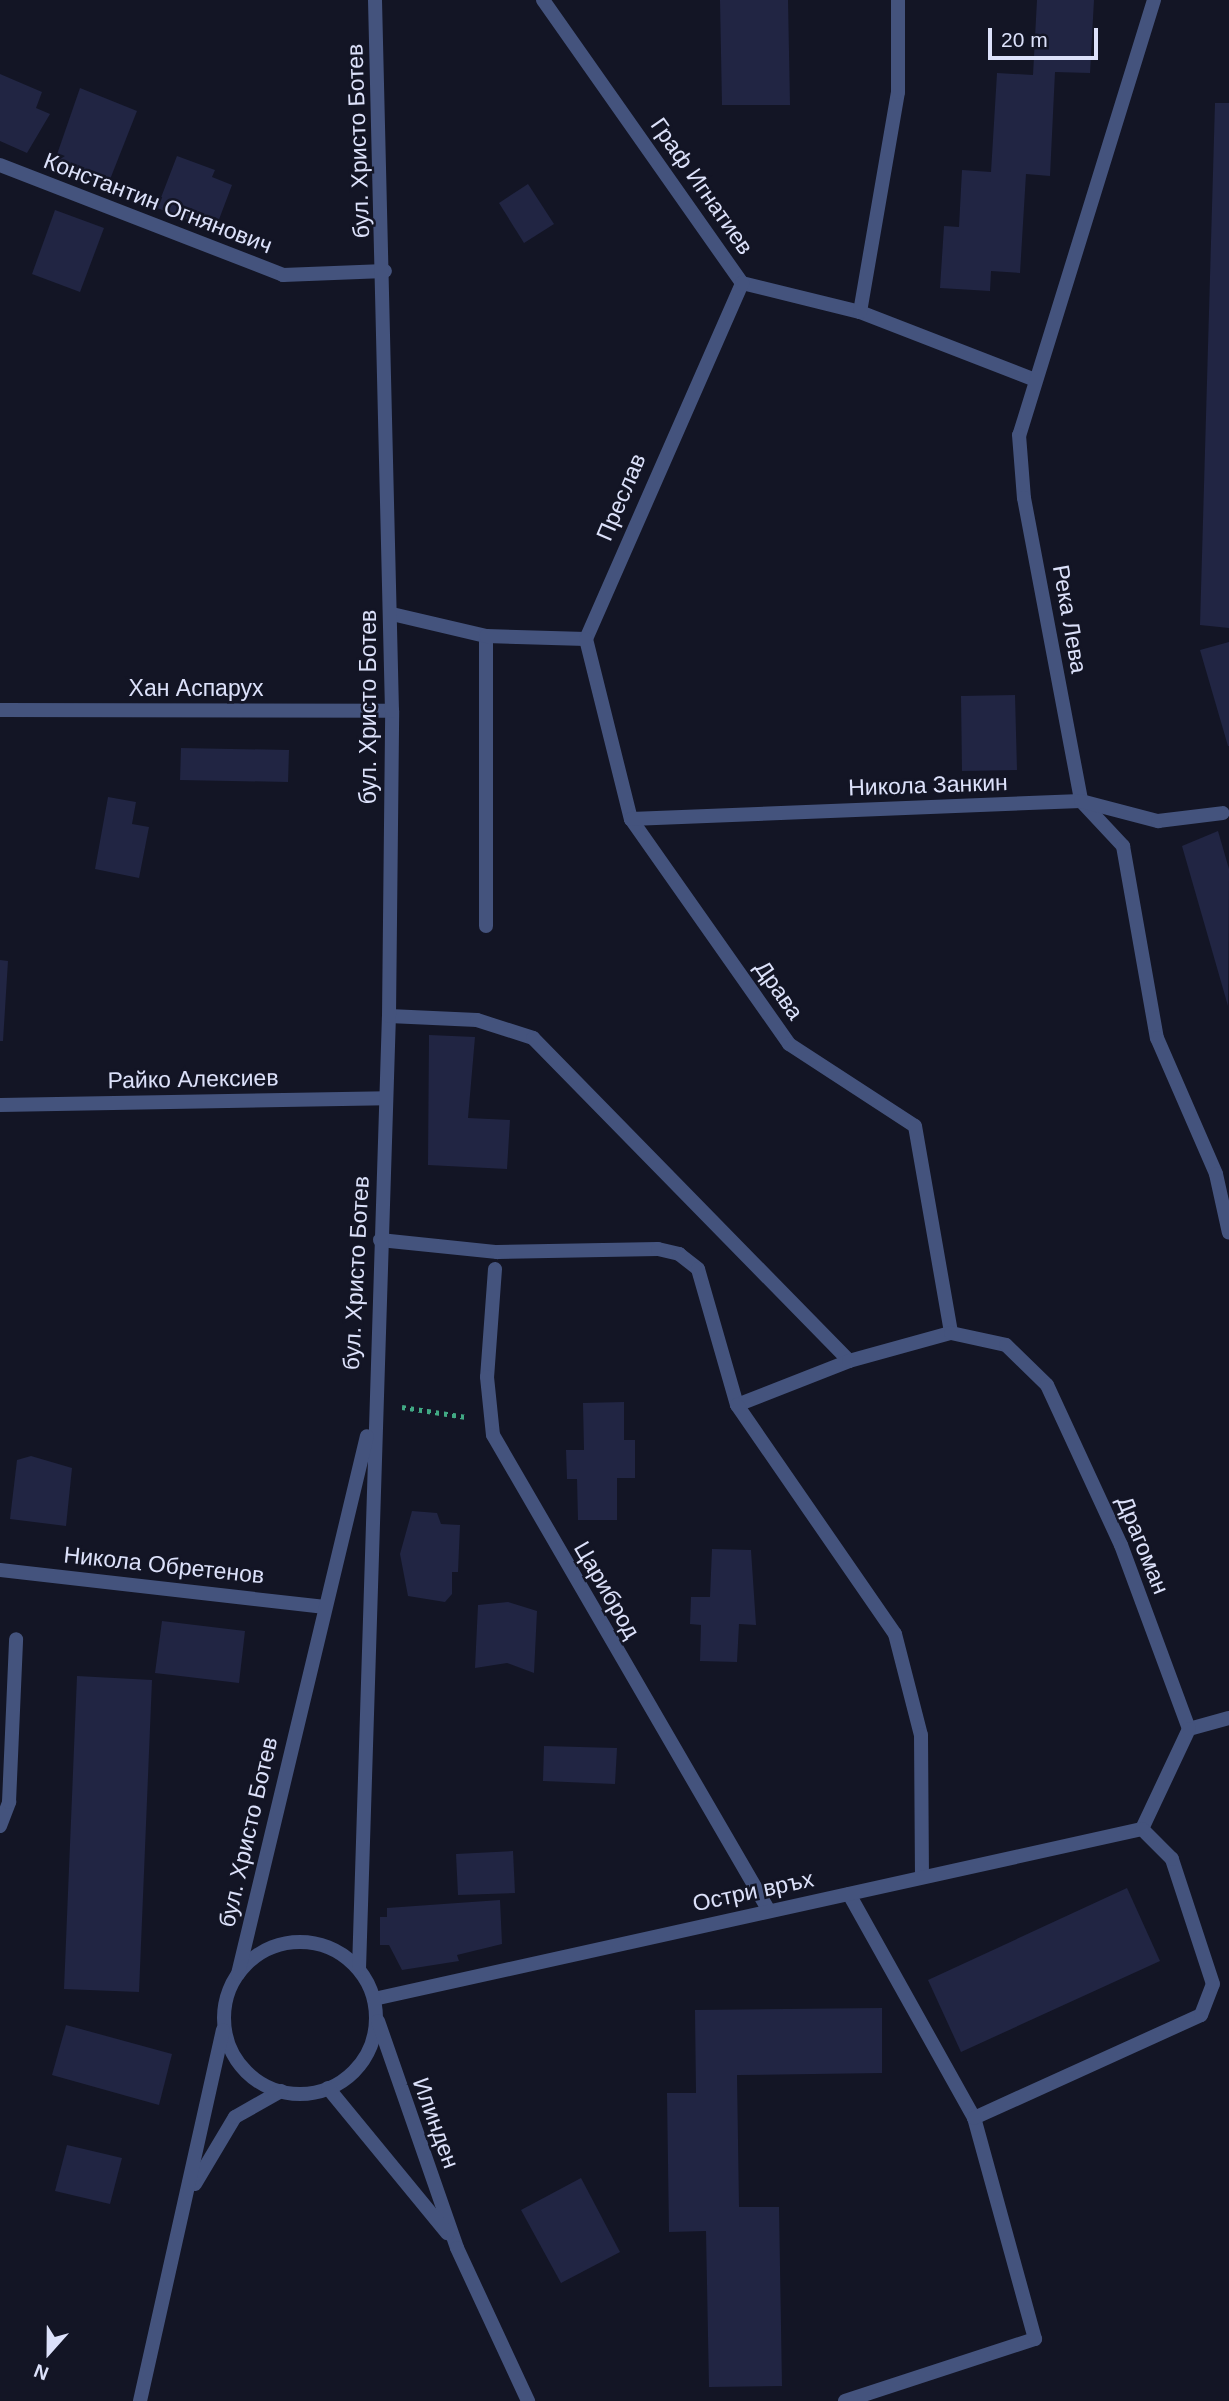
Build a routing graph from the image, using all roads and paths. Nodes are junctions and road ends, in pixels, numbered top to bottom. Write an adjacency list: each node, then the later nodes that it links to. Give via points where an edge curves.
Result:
1 (375, 0): 6 (street, бул. Христо Ботев)
2 (542, 0): 7 (street, Граф Игнатиев)
3 (898, 0): 8 (street, via 898,92)
4 (1154, 0): 9 (street, Река Лева)
5 (0, 165): 6 (street, Константин Огнянович, via 283,275)
6 (386, 271): 10 (street, бул. Христо Ботев)
7 (742, 283): 8 (street, Граф Игнатиев); 12 (street, Преслав)
8 (860, 313): 9 (street, Граф Игнатиев)
9 (1035, 380): 15 (street, Река Лева, via 1019,435 1024,498)
10 (392, 614): 11 (street); 14 (street, бул. Христо Ботев)
11 (486, 636): 12 (street); 18 (street)
12 (586, 639): 17 (street, Драва)
13 (0, 710): 14 (street, Хан Аспарух)
14 (392, 711): 19 (street, бул. Христо Ботев)
15 (1081, 802): 16 (street, Никола Занкин, via 1158,821); 17 (street, Никола Занкин); 22 (street, via 1123,846 1157,1038 1216,1174)
16 (1223, 813)
17 (631, 819): 25 (street, Драва, via 789,1044 915,1126)
18 (486, 926)
19 (389, 1016): 20 (street, бул. Христо Ботев); 26 (street, via 477,1020 533,1038)
20 (386, 1098): 21 (street, Райко Алексиев); 23 (street, бул. Христо Ботев)
21 (0, 1105)
22 (1229, 1233)
23 (380, 1240): 27 (street, via 497,1252 658,1249 679,1254 698,1269); 28 (street, бул. Христо Ботев)
24 (495, 1269): 29 (street, Цариброд, via 487,1377)
25 (951, 1333): 26 (street); 34 (street, Драгоман, via 1006,1346 1047,1385 1121,1545)
26 (849, 1361): 27 (street)
27 (737, 1405): 37 (street, via 895,1634 920,1735)
28 (372, 1408): 29 (path); 31 (street, бул. Христо Ботев); 40 (street, бул. Христо Ботев)
29 (491, 1422): 39 (street, Цариброд, via 519,1484)
30 (0, 1570): 31 (street, Никола Обретенов)
31 (323, 1607): 41 (street, бул. Христо Ботев)
32 (16, 1639): 35 (street, via 9,1802)
33 (1229, 1718): 34 (street)
34 (1189, 1729): 36 (street)
35 (0, 1826)
36 (1142, 1829): 37 (street, Остри връх); 46 (street, via 1172,1858 1213,1983 1200,2015)
37 (922, 1877): 38 (street, Остри връх)
38 (849, 1894): 39 (street, Остри връх); 46 (street)
39 (769, 1911): 42 (street, Остри връх)
40 (359, 1969): 41 (street, via 331,1948 297,1942 264,1951); 42 (street)
41 (238, 1974): 43 (street)
42 (375, 2006): 44 (street, via 364,2058); 48 (street, Илинден)
43 (224, 2025): 45 (street, via 243,2066); 47 (street)
44 (328, 2088): 45 (street); 48 (street, Илинден)
45 (281, 2091): 47 (street, via 235,2117)
46 (974, 2118): 51 (street, via 1035,2339)
47 (187, 2200): 49 (street)
48 (457, 2248): 50 (street, Илинден)
49 (140, 2401)
50 (528, 2401)
51 (845, 2401)

